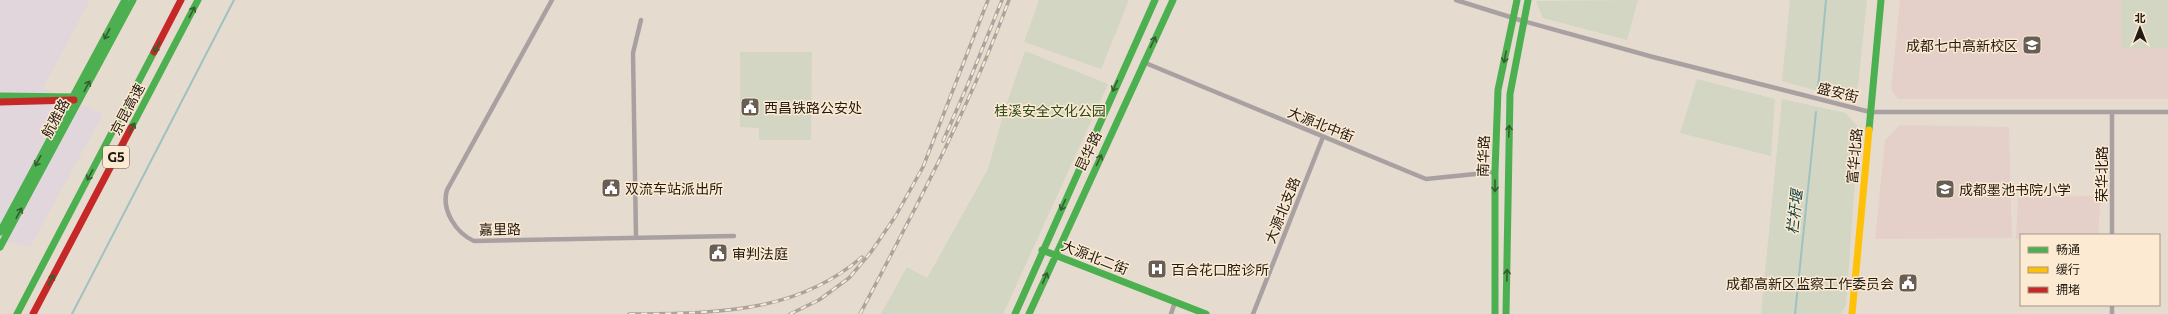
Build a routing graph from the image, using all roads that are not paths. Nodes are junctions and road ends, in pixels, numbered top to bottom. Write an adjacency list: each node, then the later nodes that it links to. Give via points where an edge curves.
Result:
1 (125, 0): 17 (main road, 航雅路, one-way to 17)
2 (132, 0): 17 (main road, 航雅路, one-way to 2)
3 (181, 0): 32 (main road, 京昆高速 / G5, one-way to 32)
4 (198, 0): 33 (main road, 京昆高速 / G5, one-way to 4)
5 (552, 0): 27 (street, 嘉里路, via 447,190 445,199 449,213 454,225 474,241)
6 (1155, 0): 29 (main road, 昆华路, one-way to 29)
7 (1172, 0): 15 (main road, 昆华路, one-way to 7)
8 (1456, 0): 12 (street, 盛安街)
9 (1516, 0): 12 (main road, 南华路)
10 (1528, 0): 14 (main road, 南华路)
11 (1881, 0): 19 (main road, 富华北路)
12 (1512, 18): 14 (street, 盛安街); 23 (main road, 南华路, one-way to 23, via 1498,90)
13 (641, 20): 27 (street, via 632,53)
14 (1523, 21): 19 (street, 盛安街); 40 (main road, 南华路, one-way to 14, via 1510,94)
15 (1144, 62): 22 (street, 大源北中街); 30 (main road, 昆华路, one-way to 15)
16 (0, 96): 17 (main road)
17 (75, 99): 18 (main road); 24 (main road, 航雅路, one-way to 24); 28 (main road, 航雅路, one-way to 17)
18 (0, 102)
19 (1870, 112): 21 (street, 盛安街); 41 (main road, 富华北路)
20 (2168, 112): 21 (street, 盛安街)
21 (2112, 113): 25 (street, 荣华北路)
22 (1323, 137): 23 (street, 大源北中街, via 1426,179); 38 (street, 大源北支路)
23 (1495, 172): 39 (main road, 南华路, one-way to 39)
24 (0, 232)
25 (2112, 234)
26 (734, 236): 27 (street, 嘉里路)
27 (636, 237)
28 (0, 247)
29 (1042, 250): 30 (main road, 大源北二街); 34 (main road, 昆华路)
30 (1055, 256): 31 (main road, 大源北二街); 35 (main road, 昆华路, one-way to 30)
31 (1175, 302): 36 (street); 37 (main road, 大源北二街)
32 (17, 314)
33 (33, 314)
34 (1015, 314)
35 (1029, 314)
36 (1171, 314)
37 (1206, 314)
38 (1253, 314)
39 (1495, 314)
40 (1506, 314)
41 (1852, 314)

